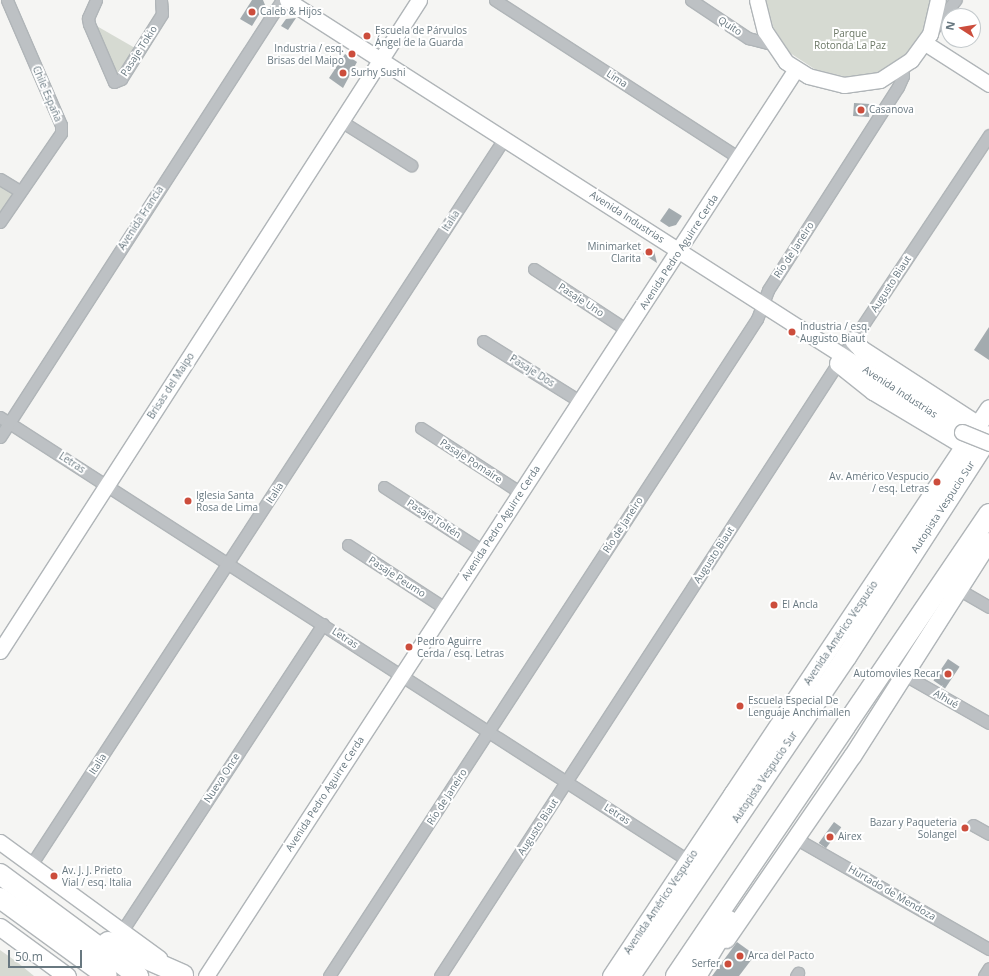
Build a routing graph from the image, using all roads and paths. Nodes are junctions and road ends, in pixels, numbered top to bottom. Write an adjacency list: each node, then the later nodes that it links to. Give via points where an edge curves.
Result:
1 (7, 0): 24 (street, Chile España, via 61,125 58,140)
2 (96, 0): 3 (street, Pasaje Tokio, via 88,18 114,82 121,78 162,14)
3 (161, 0)
4 (282, 0): 35 (street, Avenida Francia)
5 (287, 0): 14 (street, Avenida Industrias)
6 (419, 0): 14 (street, Brisas del Maipo)
7 (495, 0): 21 (street, Lima)
8 (690, 0): 13 (street, Quito, via 748,38)
9 (757, 0): 13 (street, via 760,18)
10 (938, 0): 12 (street)
11 (955, 0): 12 (street)
12 (927, 39): 15 (street); 17 (street)
13 (772, 44): 16 (street)
14 (380, 60): 18 (street, Brisas del Maipo); 20 (street, Avenida Industrias)
15 (902, 68): 16 (street, via 874,81 844,86 819,81); 28 (street, Río de Janeiro, via 903,76 898,87 768,290)
16 (796, 69): 21 (street, Avenida Pedro Aguirre Cerda)
17 (989, 84)
18 (340, 121): 22 (street); 41 (street, Brisas del Maipo)
19 (989, 135): 30 (street, Augusto Biaut)
20 (504, 139): 26 (street, Avenida Industrias); 48 (street, Italia)
21 (739, 158): 26 (street, Avenida Pedro Aguirre Cerda)
22 (411, 165)
23 (0, 179): 24 (street)
24 (20, 191): 25 (street, Chile España)
25 (0, 222)
26 (679, 251): 28 (street, Avenida Industrias); 29 (street, Avenida Pedro Aguirre Cerda)
27 (534, 269): 29 (street, Pasaje Uno)
28 (763, 304): 32 (street, Avenida Industrias); 58 (street, Río de Janeiro, via 757,318)
29 (628, 330): 33 (street, Avenida Pedro Aguirre Cerda)
30 (853, 340): 32 (street, Augusto Biaut); 37 (main road, via 872,356)
31 (484, 341): 33 (street, Pasaje Dos)
32 (841, 359): 39 (main road, via 873,391); 59 (street, Augusto Biaut)
33 (581, 402): 43 (street, Avenida Pedro Aguirre Cerda)
34 (989, 408): 37 (main road, Avenida Américo Vespucio)
35 (5, 420): 38 (street, Avenida Francia); 41 (street, Letras)
36 (421, 428): 43 (street, Pasaje Pomaire)
37 (984, 430): 39 (main road, Avenida Américo Vespucio); 54 (highway, Autopista Vespucio Sur)
38 (0, 437)
39 (963, 439): 40 (street, bridge); 61 (main road, Avenida Américo Vespucio)
40 (989, 443)
41 (107, 486): 48 (street, Letras); 53 (street, Brisas del Maipo)
42 (384, 487): 47 (street, Pasaje Toltén)
43 (521, 493): 47 (street, Avenida Pedro Aguirre Cerda)
44 (989, 514): 60 (highway)
45 (989, 541): 49 (main road)
46 (348, 545): 51 (street, Pasaje Peumo)
47 (483, 551): 51 (street, Avenida Pedro Aguirre Cerda)
48 (229, 563): 52 (street, Letras); 67 (street, Italia)
49 (958, 589): 50 (street); 55 (main road)
50 (989, 607)
51 (446, 609): 56 (street, Avenida Pedro Aguirre Cerda)
52 (323, 624): 56 (street, Letras); 72 (street, Nueva Once)
53 (0, 651)
54 (846, 657): 61 (highway); 83 (highway, Autopista Vespucio Sur)
55 (904, 674): 57 (street, Alhué); 64 (main road)
56 (403, 676): 58 (street, Letras); 79 (street, Avenida Pedro Aguirre Cerda)
57 (989, 723)
58 (489, 731): 59 (street, Letras); 80 (street, Río de Janeiro)
59 (567, 782): 66 (street, Letras); 81 (street, Augusto Biaut)
60 (802, 791): 84 (highway); 85 (highway, via 767,857)
61 (734, 795): 66 (main road, Avenida Américo Vespucio)
62 (973, 825): 63 (street)
63 (989, 834)
64 (795, 838): 73 (street, Hurtado de Mendoza); 85 (main road)
65 (0, 842): 67 (street)
66 (689, 861): 82 (main road, Avenida Américo Vespucio)
67 (31, 865): 72 (street)
68 (0, 874): 70 (highway)
69 (0, 898): 76 (highway)
70 (57, 916): 77 (highway); 78 (highway)
71 (0, 927): 75 (main road)
72 (122, 931): 78 (street)
73 (989, 948)
74 (989, 968): 86 (street)
75 (67, 976)
76 (107, 976)
77 (138, 976)
78 (183, 976)
79 (206, 976)
80 (329, 976)
81 (440, 976)
82 (611, 976)
83 (630, 976)
84 (676, 976)
85 (697, 976)
86 (984, 976)

